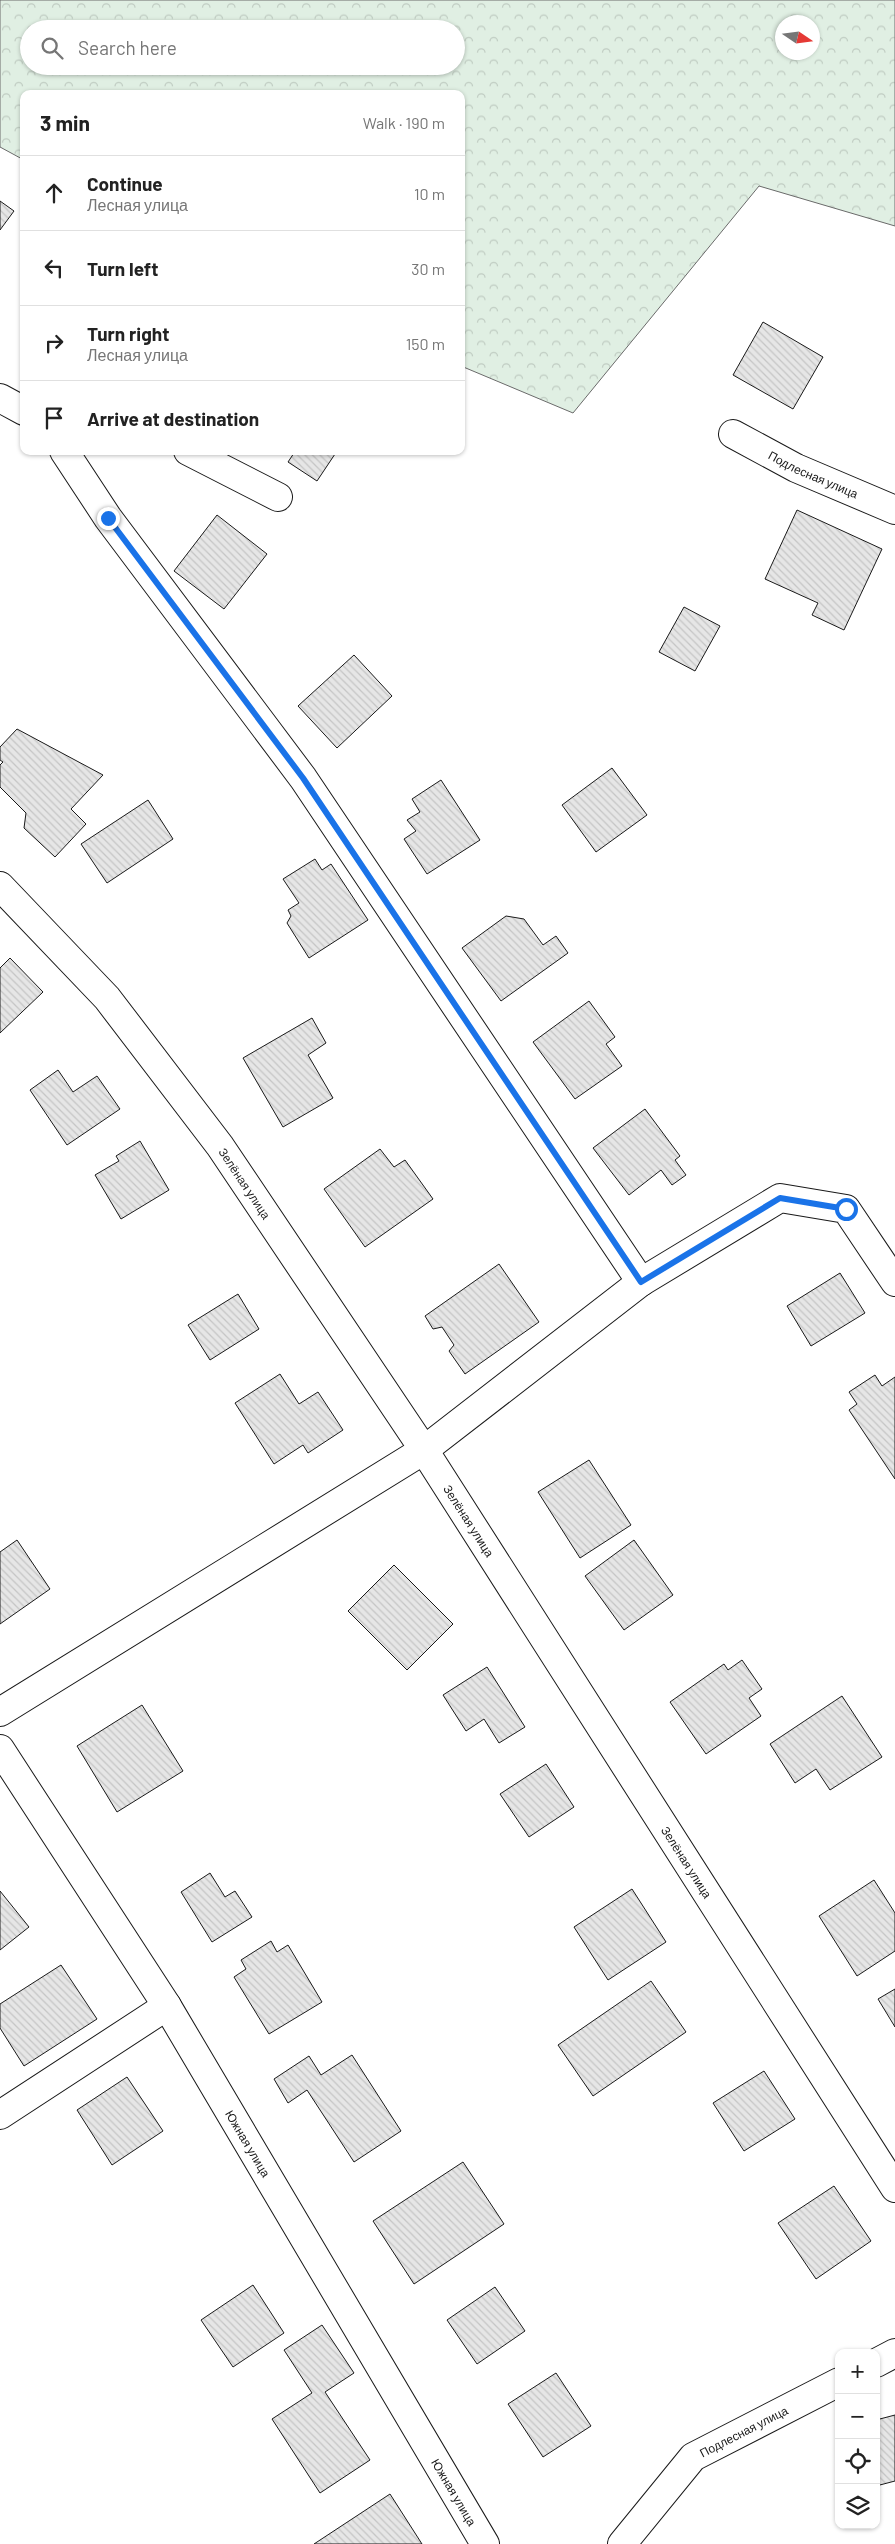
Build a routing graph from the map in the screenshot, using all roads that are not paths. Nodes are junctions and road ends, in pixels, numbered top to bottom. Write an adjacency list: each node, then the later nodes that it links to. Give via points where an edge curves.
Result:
1 (0, 398): 2 (street)
2 (20, 409)
3 (732, 434): 7 (street, Подлесная улица, via 796,468)
4 (67, 455): 9 (street, via 108,518 303,778)
5 (196, 455): 6 (street)
6 (278, 496)
7 (895, 510)
8 (0, 886): 11 (street, Зелёная улица, via 106,998 220,1146)
9 (641, 1282): 10 (street, via 780,1198 846,1209); 11 (street)
10 (895, 1282)
11 (424, 1450): 12 (street); 16 (street, Зелёная улица)
12 (0, 1712)
13 (0, 1750): 14 (street, Южная улица)
14 (167, 2006): 15 (street); 20 (street, Южная улица)
15 (0, 2115)
16 (895, 2188)
17 (895, 2353): 18 (street)
18 (880, 2361)
19 (835, 2384): 21 (street, Подлесная улица, via 693,2457)
20 (485, 2544)
21 (622, 2544)

